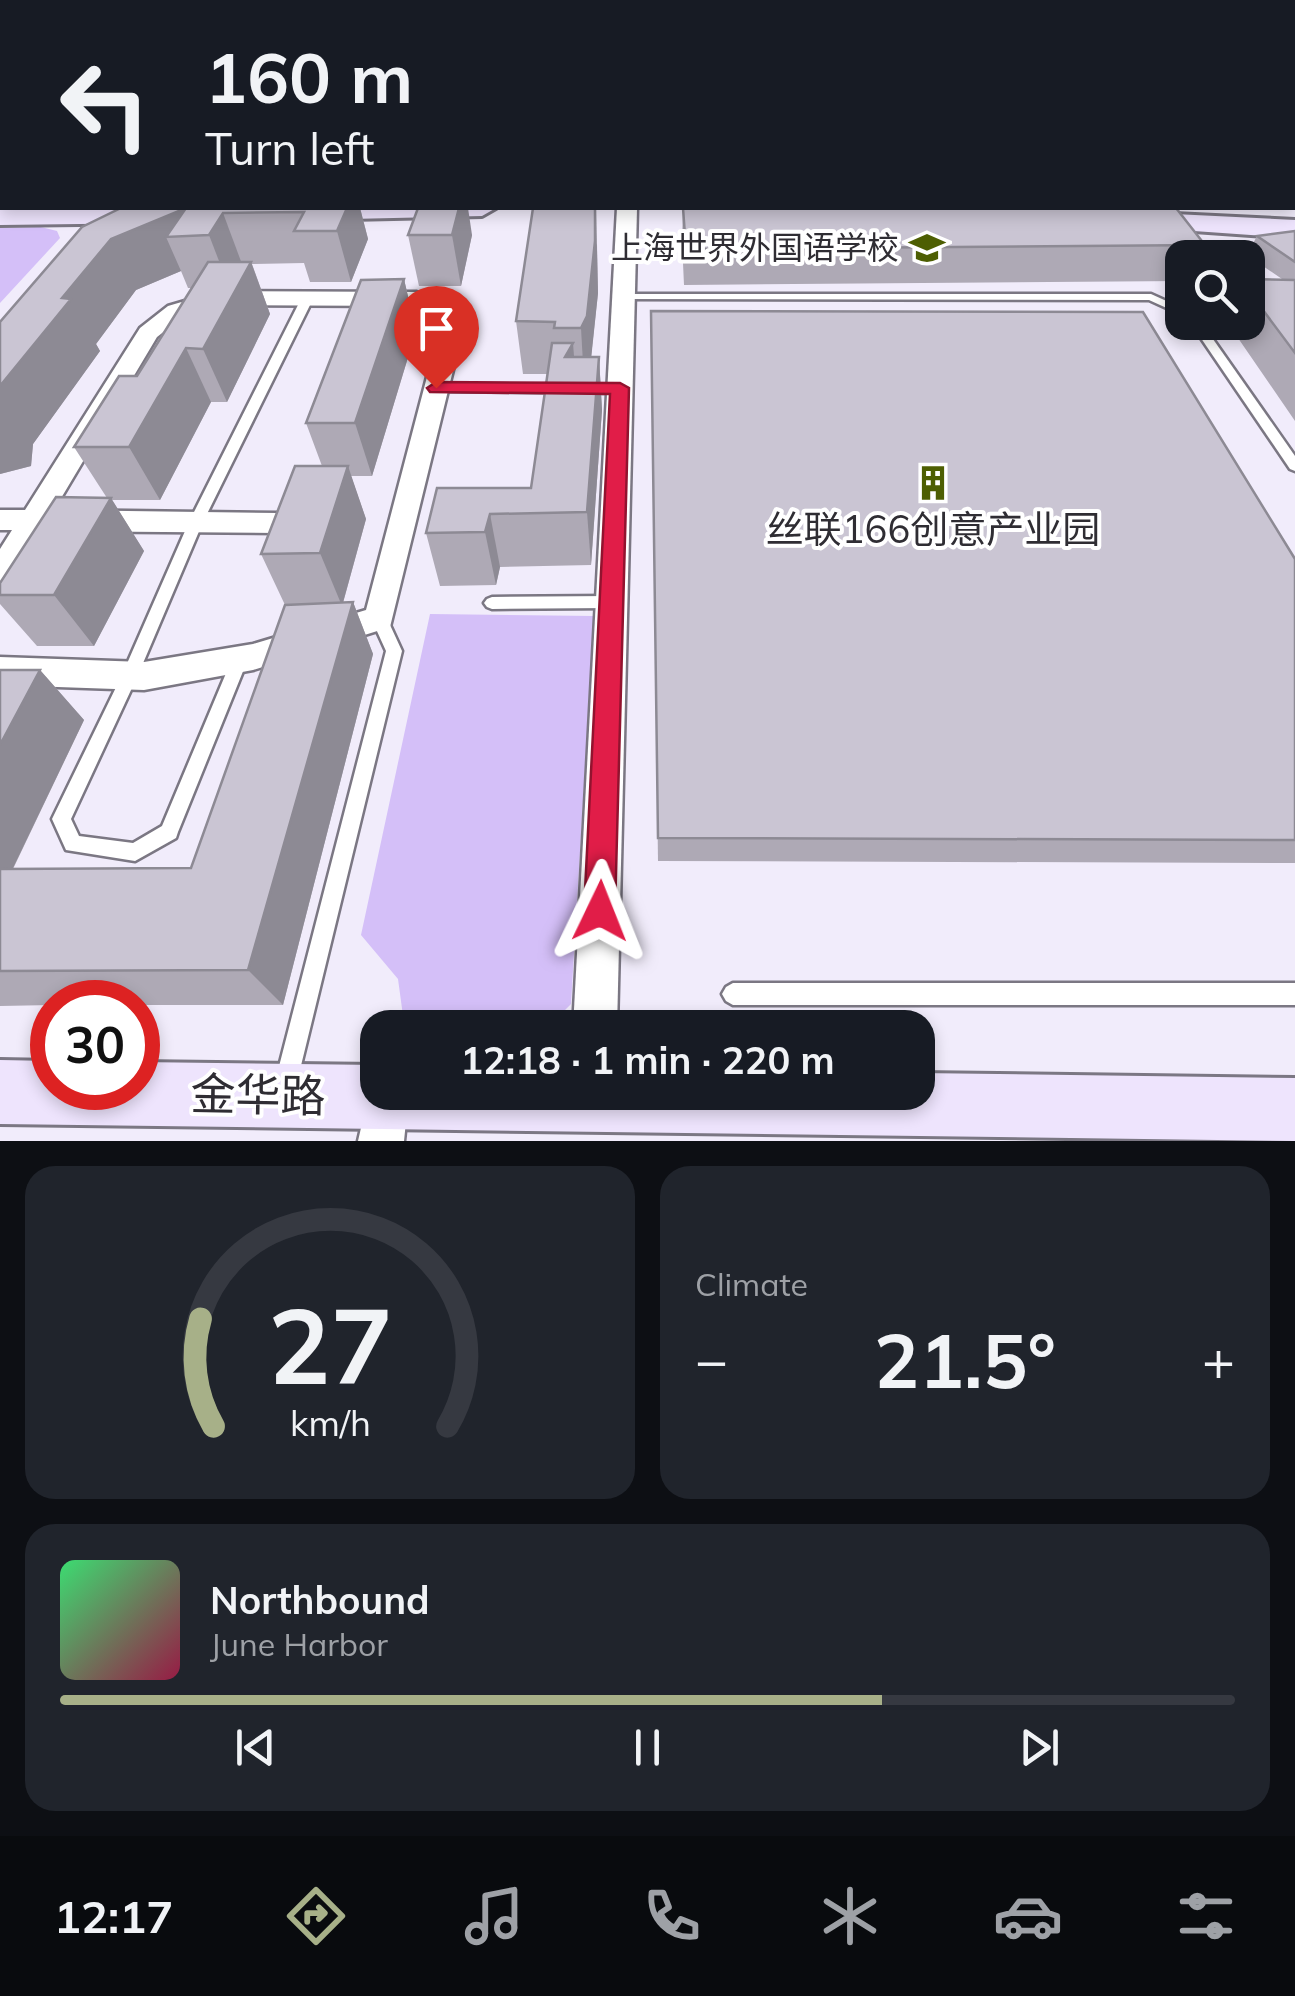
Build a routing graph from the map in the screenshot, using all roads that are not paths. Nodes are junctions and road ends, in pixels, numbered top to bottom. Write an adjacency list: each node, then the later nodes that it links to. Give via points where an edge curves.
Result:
1 (383, 210): 5 (main road)
2 (626, 210): 12 (street)
3 (1168, 210): 7 (main road)
4 (107, 212): 6 (main road); 8 (main road); 11 (main road)
5 (284, 212)
6 (184, 214)
7 (1295, 217)
8 (0, 218)
9 (1101, 218): 10 (main road)
10 (1295, 229)
11 (80, 246)
12 (623, 297): 14 (lane, via 1151,297); 17 (street)
13 (307, 299): 16 (street, via 416,299 441,322 445,354); 20 (street, via 219,298 176,311 148,332); 21 (lane)
14 (1165, 304)
15 (1208, 340): 18 (lane)
16 (436, 388): 17 (lane); 26 (street)
17 (620, 388): 24 (street)
18 (1295, 466)
19 (0, 520): 20 (street)
20 (32, 520): 21 (street); 23 (street)
21 (196, 522): 22 (street); 29 (lane)
22 (278, 523)
23 (0, 574)
24 (611, 602): 25 (lane); 32 (street)
25 (492, 603)
26 (380, 618): 27 (street); 34 (lane, via 394,651)
27 (240, 659): 29 (street); 29 (lane, via 170,832 135,852 73,844 61,819)
28 (0, 671): 29 (street)
29 (130, 676)
30 (732, 994): 31 (lane)
31 (1295, 994)
32 (596, 1010)
33 (0, 1092): 34 (main road, 金华路)
34 (282, 1095): 38 (main road, 金华路)
35 (935, 1102): 37 (main road, 金华路)
36 (457, 1110): 38 (main road, 金华路)
37 (1295, 1110)
38 (385, 1118)

